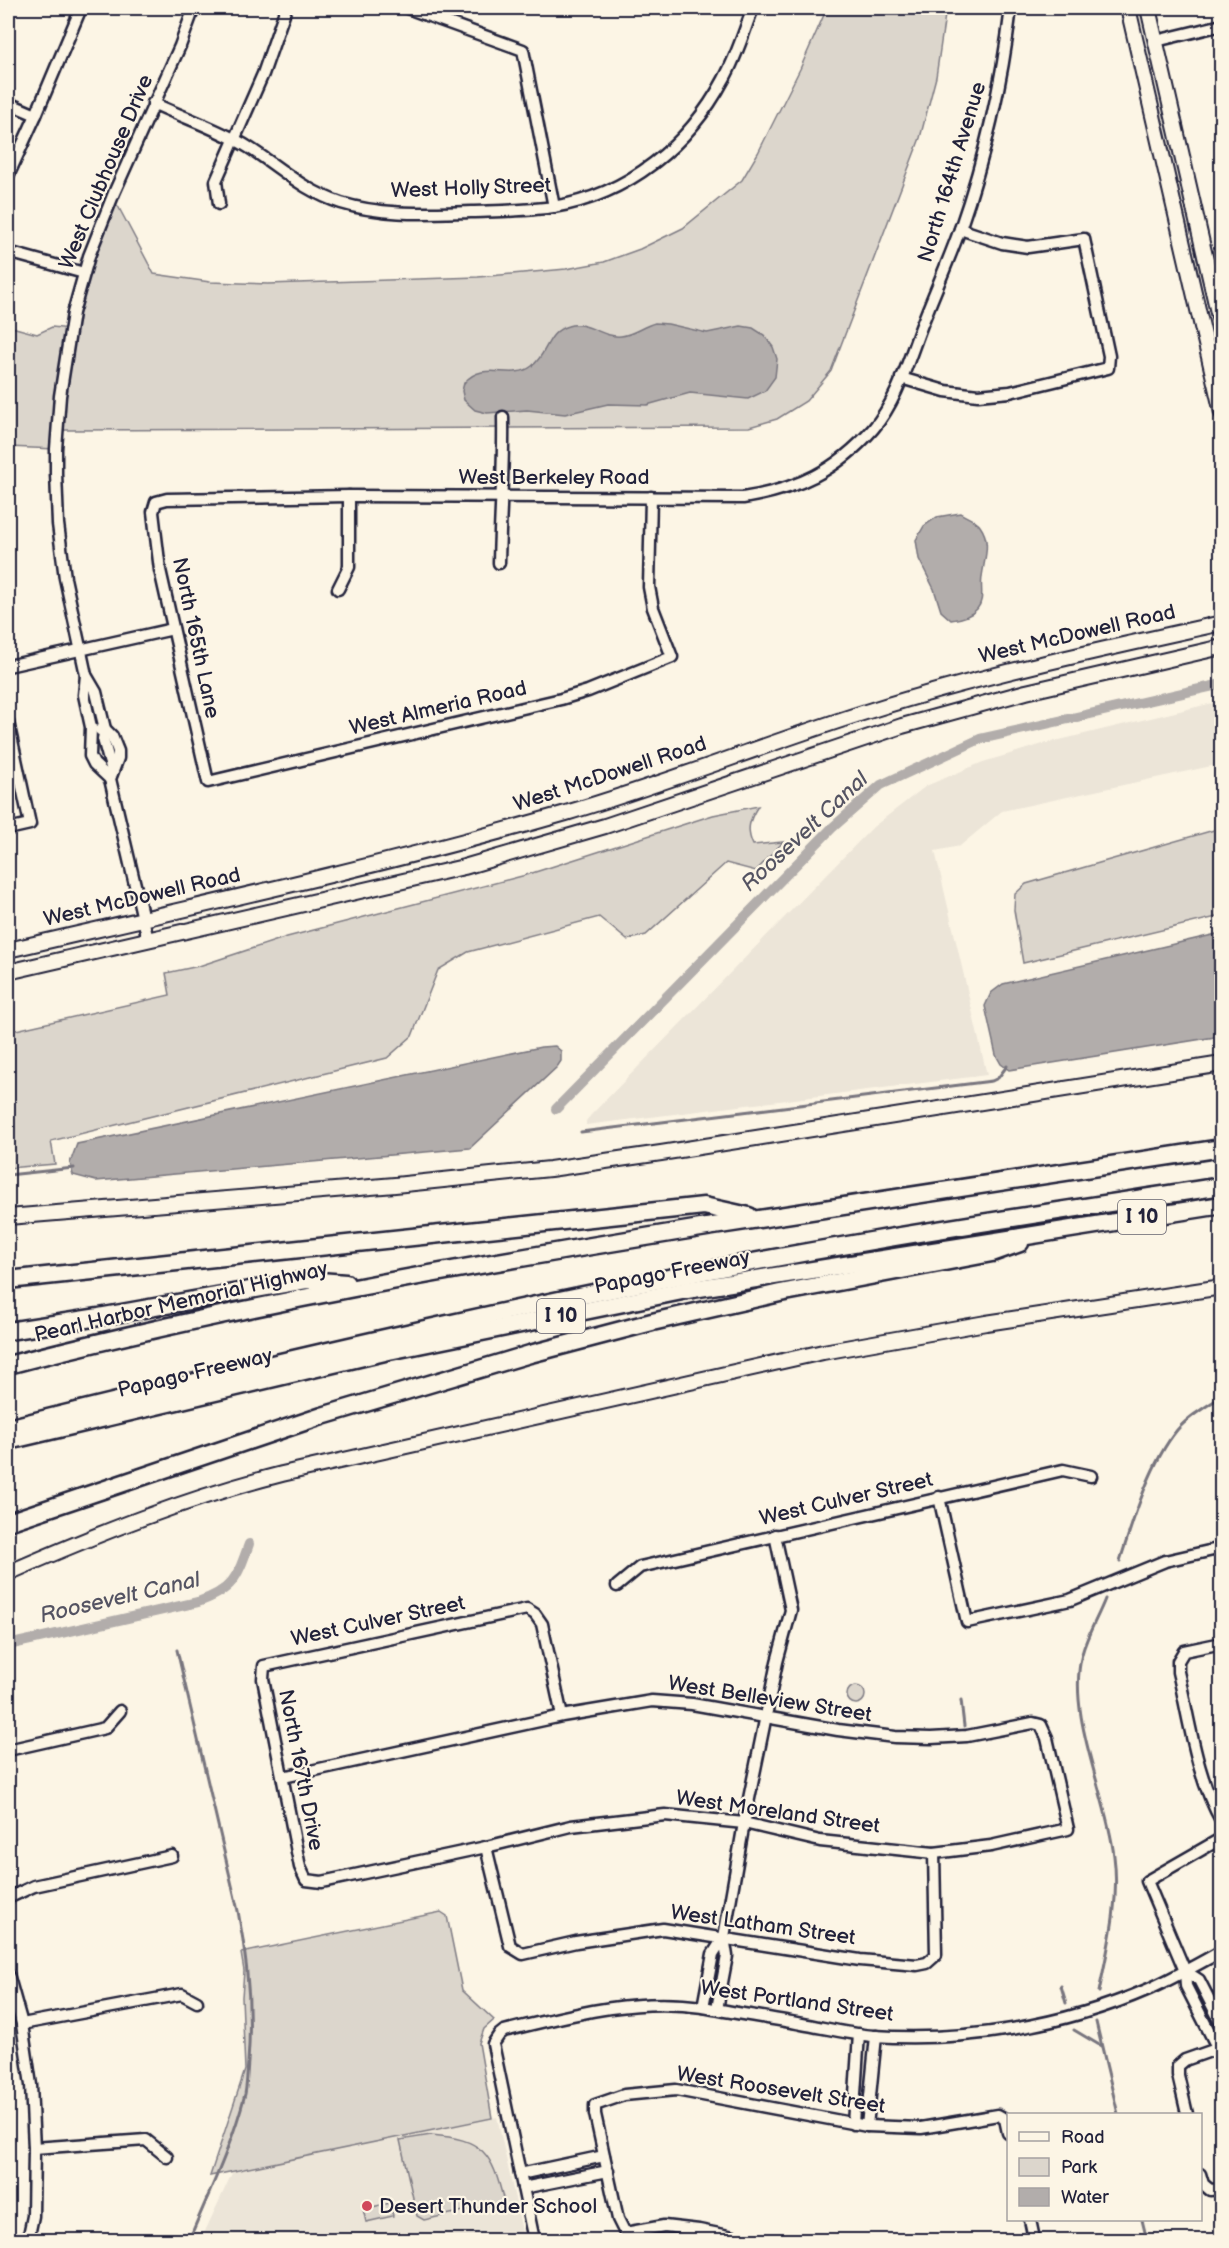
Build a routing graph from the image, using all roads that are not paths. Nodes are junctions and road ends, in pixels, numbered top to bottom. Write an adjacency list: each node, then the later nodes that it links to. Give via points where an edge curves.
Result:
1 (81, 8): 13 (street)
2 (194, 8): 12 (street, West Clubhouse Drive)
3 (286, 8): 14 (street)
4 (408, 8): 17 (street, via 523,50)
5 (753, 8): 17 (street, West Holly Street, via 726,77 676,143 623,184)
6 (1011, 8): 18 (street, North 164th Avenue, via 997,102)
7 (1128, 8): 23 (main road)
8 (1148, 8): 10 (main road)
9 (1221, 25): 10 (street)
10 (1156, 40): 21 (main road)
11 (8, 103): 13 (street)
12 (153, 103): 14 (street, West Holly Street); 20 (street, West Clubhouse Drive)
13 (36, 115): 15 (street)
14 (234, 140): 16 (street, via 216,181); 17 (street, West Holly Street, via 301,185 356,207 409,213)
15 (8, 176)
16 (219, 204)
17 (554, 207)
18 (960, 229): 22 (street, North 164th Avenue); 22 (street, via 1028,247 1084,239 1109,356 1108,368 1010,392 978,395 945,392)
19 (8, 252): 20 (street)
20 (84, 273): 34 (street, West Clubhouse Drive, via 64,362 56,449 61,551)
21 (1221, 330)
22 (901, 378): 27 (street, West Berkeley Road, via 874,428 840,460 806,481 743,498)
23 (1221, 413)
24 (503, 417): 26 (street)
25 (349, 496): 26 (street, West Berkeley Road); 28 (street, West Berkeley Road, via 167,498); 30 (street, via 349,567)
26 (501, 497): 27 (street, West Berkeley Road); 29 (street)
27 (651, 497): 41 (street, West Almeria Road, via 649,587 672,657 561,699)
28 (156, 502): 32 (street, North 165th Lane, via 153,512 158,554)
29 (499, 563)
30 (338, 589)
31 (1221, 622): 43 (main road, West McDowell Road, via 930,692 612,799 457,844)
32 (173, 630): 34 (street); 41 (street, North 165th Lane)
33 (1221, 647): 44 (main road, West McDowell Road, via 1026,692 902,726 615,823 464,867)
34 (80, 651): 35 (street); 36 (street, West Clubhouse Drive)
35 (8, 666)
36 (86, 675): 38 (street, West Clubhouse Drive, via 96,692); 39 (street, West Clubhouse Drive, via 84,695)
37 (8, 722): 42 (street, via 30,824)
38 (105, 729): 39 (street); 40 (street, West Clubhouse Drive, via 103,739)
39 (92, 732): 40 (street, West Clubhouse Drive, via 90,756 94,764)
40 (110, 775): 43 (street, West Clubhouse Drive)
41 (208, 782)
42 (8, 829)
43 (143, 919): 44 (street, West Clubhouse Drive); 45 (main road, West McDowell Road)
44 (148, 940): 46 (main road, West McDowell Road)
45 (8, 950)
46 (8, 972)
47 (1221, 1064): 51 (main road, via 550,1169)
48 (1221, 1148): 52 (highway, Papago Freeway)
49 (1221, 1186): 60 (highway, via 870,1241 647,1283 352,1344)
50 (1221, 1205): 53 (highway, Papago Freeway / I 10)
51 (8, 1217)
52 (759, 1218): 54 (highway, via 704,1206); 55 (highway, Papago Freeway)
53 (1062, 1229): 59 (highway, Papago Freeway / I 10, via 687,1290 389,1351); 65 (highway, via 992,1253 780,1293 446,1377)
54 (8, 1280)
55 (365, 1284): 57 (highway, via 306,1280); 58 (highway, Pearl Harbor Memorial Highway)
56 (1221, 1287): 68 (main road, via 823,1352 254,1481 98,1534)
57 (8, 1331)
58 (8, 1365)
59 (65, 1426): 61 (highway, I 10); 62 (highway)
60 (8, 1428)
61 (8, 1441)
62 (8, 1447)
63 (1091, 1476): 64 (street, West Culver Street, via 1064,1470)
64 (939, 1497): 66 (street, West Culver Street); 67 (street, via 967,1622 1070,1600 1166,1561)
65 (8, 1522)
66 (775, 1535): 69 (street, West Culver Street, via 640,1567); 74 (street, via 791,1610)
67 (1221, 1548)
68 (8, 1573)
69 (617, 1586)
70 (1221, 1643): 77 (street, via 1184,1651 1178,1661 1202,1772)
71 (264, 1666): 73 (street, West Culver Street, via 527,1609 542,1624); 76 (street, North 167th Drive, via 263,1679)
72 (120, 1711): 75 (street, via 105,1728)
73 (562, 1716): 74 (street, West Belleview Street, via 652,1701); 76 (street, West Belleview Street)
74 (766, 1717): 78 (street); 79 (street, West Belleview Street, via 849,1732 931,1738 1041,1725)
75 (8, 1750)
76 (283, 1777): 84 (street, North 167th Drive, via 300,1867)
77 (1221, 1822)
78 (744, 1823): 81 (street, West Moreland Street, via 665,1815 571,1826); 82 (street, West Moreland Street, via 820,1841); 86 (street)
79 (1068, 1828): 82 (street, West Moreland Street, via 991,1846)
80 (1221, 1838): 88 (street, via 1147,1881)
81 (486, 1847): 84 (street, West Moreland Street, via 322,1882); 86 (street, West Latham Street, via 510,1946 523,1954 663,1929)
82 (934, 1853): 86 (street, West Latham Street, via 936,1955 927,1963 860,1960)
83 (172, 1856): 85 (street, via 34,1886)
84 (306, 1880)
85 (8, 1898)
86 (724, 1937): 91 (street, via 713,1954); 92 (street, via 727,1956)
87 (1221, 1951): 88 (street, West Portland Street)
88 (1185, 1971): 94 (street, via 1199,1980); 96 (street, West Portland Street, via 1098,2007 1015,2029 935,2037); 97 (street, via 1186,1986)
89 (8, 1974): 93 (street)
90 (197, 2002): 93 (street, via 182,1994)
91 (703, 2007): 92 (street, West Portland Street); 106 (street, West Portland Street, via 678,2003 624,2005 499,2035 493,2044)
92 (717, 2009): 95 (street, West Portland Street)
93 (22, 2024): 102 (street, via 31,2085)
94 (1221, 2025)
95 (860, 2034): 96 (street, West Portland Street); 99 (street)
96 (876, 2036): 100 (street)
97 (1220, 2048): 98 (street, via 1178,2066)
98 (1187, 2113)
99 (853, 2124): 100 (street, West Roosevelt Street); 103 (street, West Roosevelt Street, via 676,2090 624,2095 595,2105)
100 (867, 2126): 101 (street, West Roosevelt Street, via 921,2128 998,2115 1005,2119)
101 (1007, 2128)
102 (34, 2148): 104 (street, via 146,2140); 111 (street, via 33,2216)
103 (604, 2156): 105 (street); 106 (street)
104 (168, 2157)
105 (608, 2171): 108 (street); 113 (street, via 618,2219 626,2233 664,2226)
106 (520, 2174): 108 (street)
107 (1202, 2181): 109 (street, via 1210,2190)
108 (523, 2188): 112 (street)
109 (1221, 2189)
110 (1030, 2221): 114 (street, via 1033,2234)
111 (28, 2241)
112 (534, 2241)
113 (749, 2241)
114 (1028, 2241)

